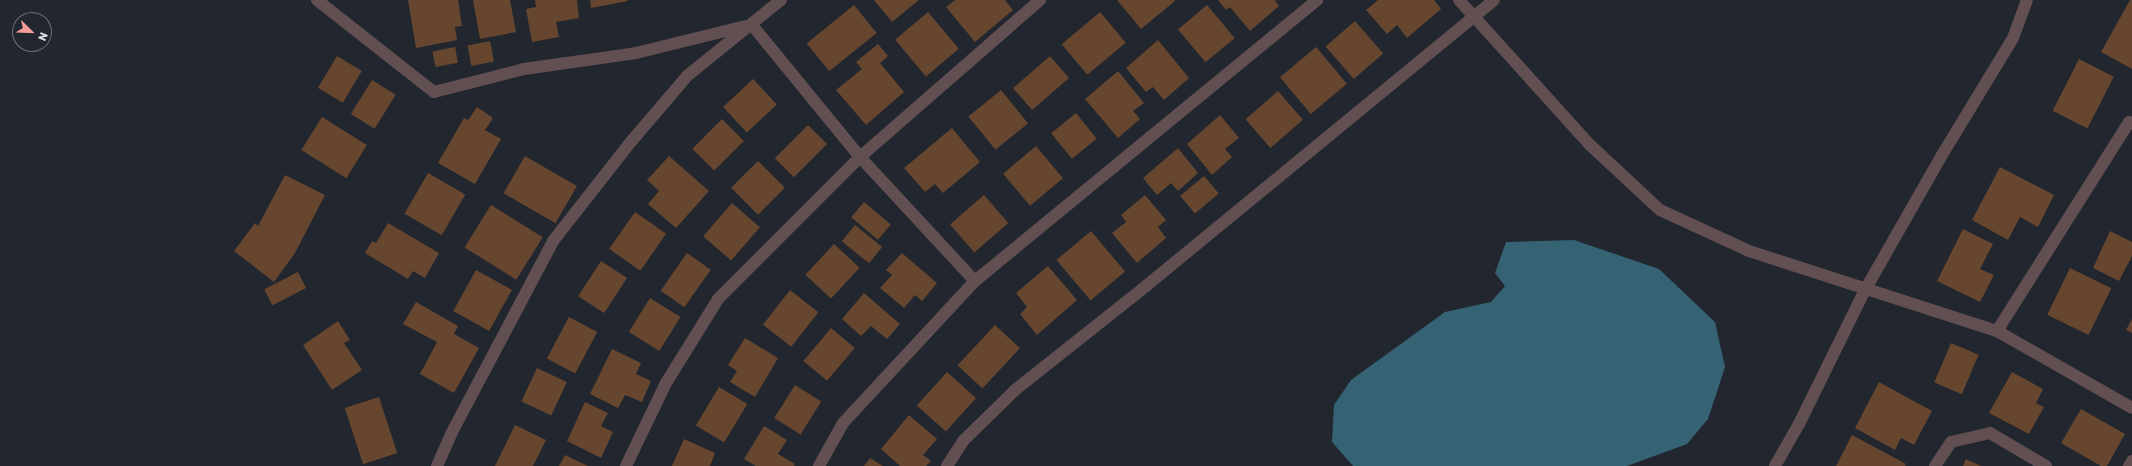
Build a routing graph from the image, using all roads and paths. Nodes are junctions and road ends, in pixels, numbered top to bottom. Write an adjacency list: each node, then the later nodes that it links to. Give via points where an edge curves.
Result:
1 (317, 0): 9 (street, via 434,92 524,69 636,53)
2 (781, 0): 9 (street)
3 (1040, 0): 11 (street)
4 (1317, 0): 12 (street)
5 (1459, 0): 8 (street)
6 (1494, 0): 8 (street)
7 (2027, 0): 13 (street, via 2013,38)
8 (1475, 17): 13 (street, via 1588,144 1660,210 1749,252); 20 (street, via 1015,390 963,442)
9 (752, 25): 11 (street); 17 (street, via 687,76 629,144 554,241 451,434)
10 (2132, 123): 14 (street, via 2129,122)
11 (860, 157): 12 (street); 18 (street, via 718,299 666,382)
12 (975, 281): 19 (street, via 843,423)
13 (1865, 290): 14 (street); 21 (street, via 1799,424)
14 (1997, 331): 15 (street)
15 (2132, 408)
16 (2132, 461): 24 (street)
17 (437, 466)
18 (626, 466)
19 (819, 466)
20 (946, 466)
21 (1775, 466)
22 (1935, 466): 23 (street, via 1951,442 1990,433)
23 (2046, 466)
24 (2130, 466)

